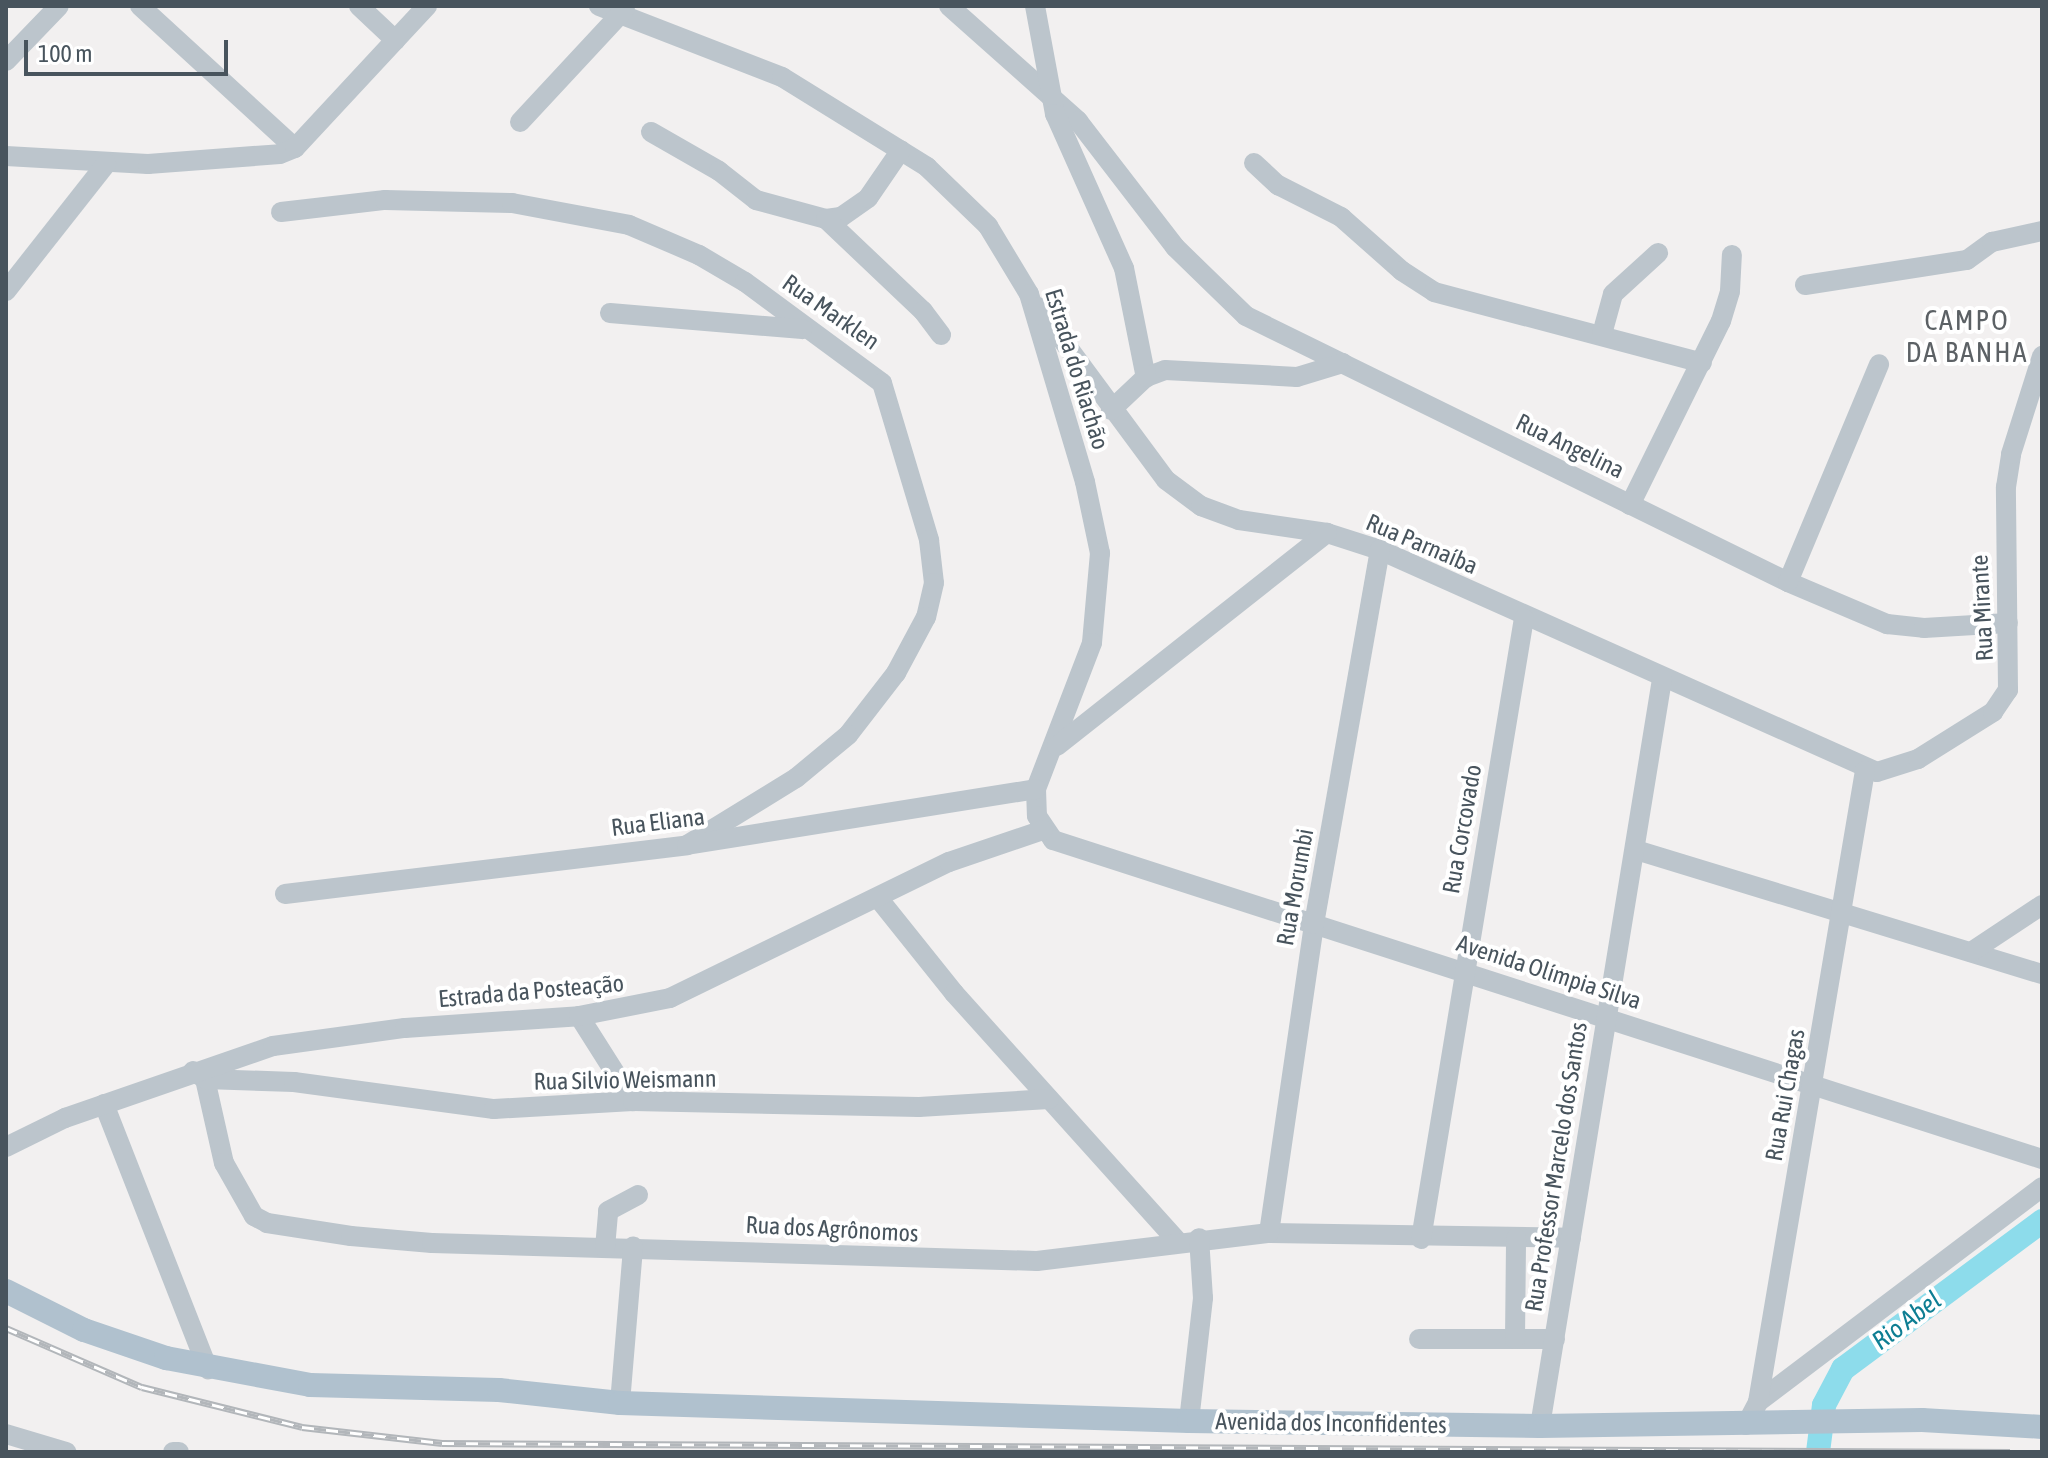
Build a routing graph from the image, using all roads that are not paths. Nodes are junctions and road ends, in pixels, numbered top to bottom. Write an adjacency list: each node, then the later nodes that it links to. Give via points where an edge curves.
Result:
1 (59, 6): 10 (street)
2 (140, 6): 14 (street)
3 (359, 6): 9 (street)
4 (427, 6): 9 (street)
5 (599, 6): 8 (street, Estrada do Riachão)
6 (949, 6): 11 (street, Rua Angelina)
7 (1035, 6): 11 (street)
8 (624, 12): 12 (street); 15 (street, Estrada do Riachão, via 782,77)
9 (395, 40): 14 (street)
10 (6, 61)
11 (1050, 94): 32 (street, Rua Angelina, via 1235,310); 35 (street, via 1124,268)
12 (520, 122)
13 (651, 132): 20 (street, via 719,171 756,200)
14 (295, 148): 18 (street, via 252,159)
15 (901, 150): 20 (street, via 862,203); 26 (street, Estrada do Riachão, via 969,204)
16 (6, 156): 18 (street)
17 (1254, 163): 29 (street, via 1278,185 1341,217 1434,292 1500,313)
18 (106, 164): 25 (street)
19 (281, 212): 28 (street, Rua Marklen, via 385,200 512,203 573,211 629,225 699,255 745,282)
20 (826, 219): 30 (street)
21 (2042, 231): 24 (street, via 1992,242 1967,260)
22 (1658, 253): 29 (street, via 1613,294)
23 (1732, 255): 33 (street, via 1727,304)
24 (1805, 285)
25 (6, 291)
26 (1029, 294): 36 (street, Rua Parnaíba); 44 (street, Estrada do Riachão, via 1085,482 1100,553 1092,643)
27 (610, 313): 28 (street)
28 (802, 329): 48 (street, Rua Marklen, via 871,371 887,393 929,540 932,599 896,673 848,735 796,778)
29 (1602, 334): 33 (street)
30 (941, 335)
31 (2042, 356): 42 (street, Rua Mirante, via 2006,487)
32 (1343, 363): 35 (street, via 1310,376 1177,369); 37 (street, Rua Angelina)
33 (1702, 363): 37 (street)
34 (1879, 364): 40 (street)
35 (1146, 378): 36 (street)
36 (1111, 410): 38 (street, Rua Parnaíba, via 1166,480 1201,506 1239,520)
37 (1630, 505): 40 (street, Rua Angelina)
38 (1327, 533): 39 (street, Rua Parnaíba); 44 (street)
39 (1380, 550): 41 (street, Rua Parnaíba); 54 (street, Rua Morumbi)
40 (1788, 582): 42 (street, Rua Angelina, via 1897,627)
41 (1524, 618): 43 (street, Rua Parnaíba); 56 (street, Rua Corcovado)
42 (2008, 623): 45 (street, Rua Mirante, via 2012,674 2003,701 1993,712 1904,767)
43 (1662, 679): 45 (street, Rua Parnaíba); 49 (street, Rua Professor Marcelo dos Santos)
44 (1054, 748): 46 (street, Estrada do Riachão)
45 (1865, 771): 53 (street, Rua Rui Chagas)
46 (1036, 789): 47 (street); 48 (street, Rua Eliana)
47 (1043, 830): 51 (street, Estrada da Posteação, via 949,862); 54 (street, Avenida Olímpia Silva, via 1064,846)
48 (687, 845): 50 (street, Rua Eliana)
49 (1636, 850): 53 (street); 59 (street, Rua Professor Marcelo dos Santos)
50 (285, 894)
51 (878, 898): 58 (street, Estrada da Posteação, via 698,987 641,1006); 62 (street)
52 (2042, 905): 55 (street)
53 (1842, 911): 55 (street); 61 (street, Rua Rui Chagas)
54 (1314, 924): 56 (street, Avenida Olímpia Silva); 69 (street, Rua Morumbi)
55 (1971, 952): 57 (street)
56 (1464, 972): 59 (street, Avenida Olímpia Silva); 73 (street, Rua Corcovado)
57 (2042, 974)
58 (579, 1016): 60 (street, Estrada da Posteação, via 312,1040); 63 (street)
59 (1607, 1018): 61 (street, Avenida Olímpia Silva); 72 (street, Rua Professor Marcelo dos Santos)
60 (199, 1075): 63 (street, Rua Silvio Weismann, via 294,1082 482,1108); 64 (street, Estrada da Posteação); 76 (street, Rua dos Agrônomos, via 227,1172 247,1207 267,1223 432,1243)
61 (1814, 1085): 66 (street, Avenida Olímpia Silva); 82 (street, Rua Rui Chagas)
62 (1049, 1099): 63 (street, Rua Silvio Weismann, via 919,1107); 74 (street)
63 (633, 1101)
64 (104, 1104): 65 (street, Estrada da Posteação); 81 (street)
65 (6, 1147)
66 (2042, 1159)
67 (2042, 1187): 82 (street)
68 (638, 1195): 76 (street, via 608,1211)
69 (1269, 1233): 70 (street, Rua dos Agrônomos); 73 (street, Rua dos Agrônomos)
70 (1199, 1238): 74 (street, Rua dos Agrônomos); 84 (street, via 1202,1311)
71 (1516, 1238): 72 (street, Rua dos Agrônomos); 73 (street, Rua dos Agrônomos); 79 (street)
72 (1571, 1238): 80 (street, Rua Professor Marcelo dos Santos)
73 (1421, 1239)
74 (1177, 1241): 75 (street, Rua dos Agrônomos, via 1037,1261)
75 (633, 1247): 76 (street, Rua dos Agrônomos); 83 (street)
76 (605, 1248)
77 (6, 1291): 81 (main road, Avenida dos Inconfidentes, via 84,1330)
78 (1419, 1339): 79 (street)
79 (1515, 1339): 80 (street)
80 (1555, 1339): 87 (street, Rua Professor Marcelo dos Santos)
81 (208, 1369): 83 (main road, Avenida dos Inconfidentes, via 310,1385 499,1390)
82 (1758, 1402): 86 (street, Rua Rui Chagas)
83 (620, 1403): 84 (main road, Avenida dos Inconfidentes)
84 (1189, 1421): 87 (main road, Avenida dos Inconfidentes)
85 (2041, 1424): 86 (main road, Avenida dos Inconfidentes)
86 (1746, 1425): 87 (main road, Avenida dos Inconfidentes)
87 (1540, 1426)
88 (6, 1434): 89 (street)
89 (66, 1452)

